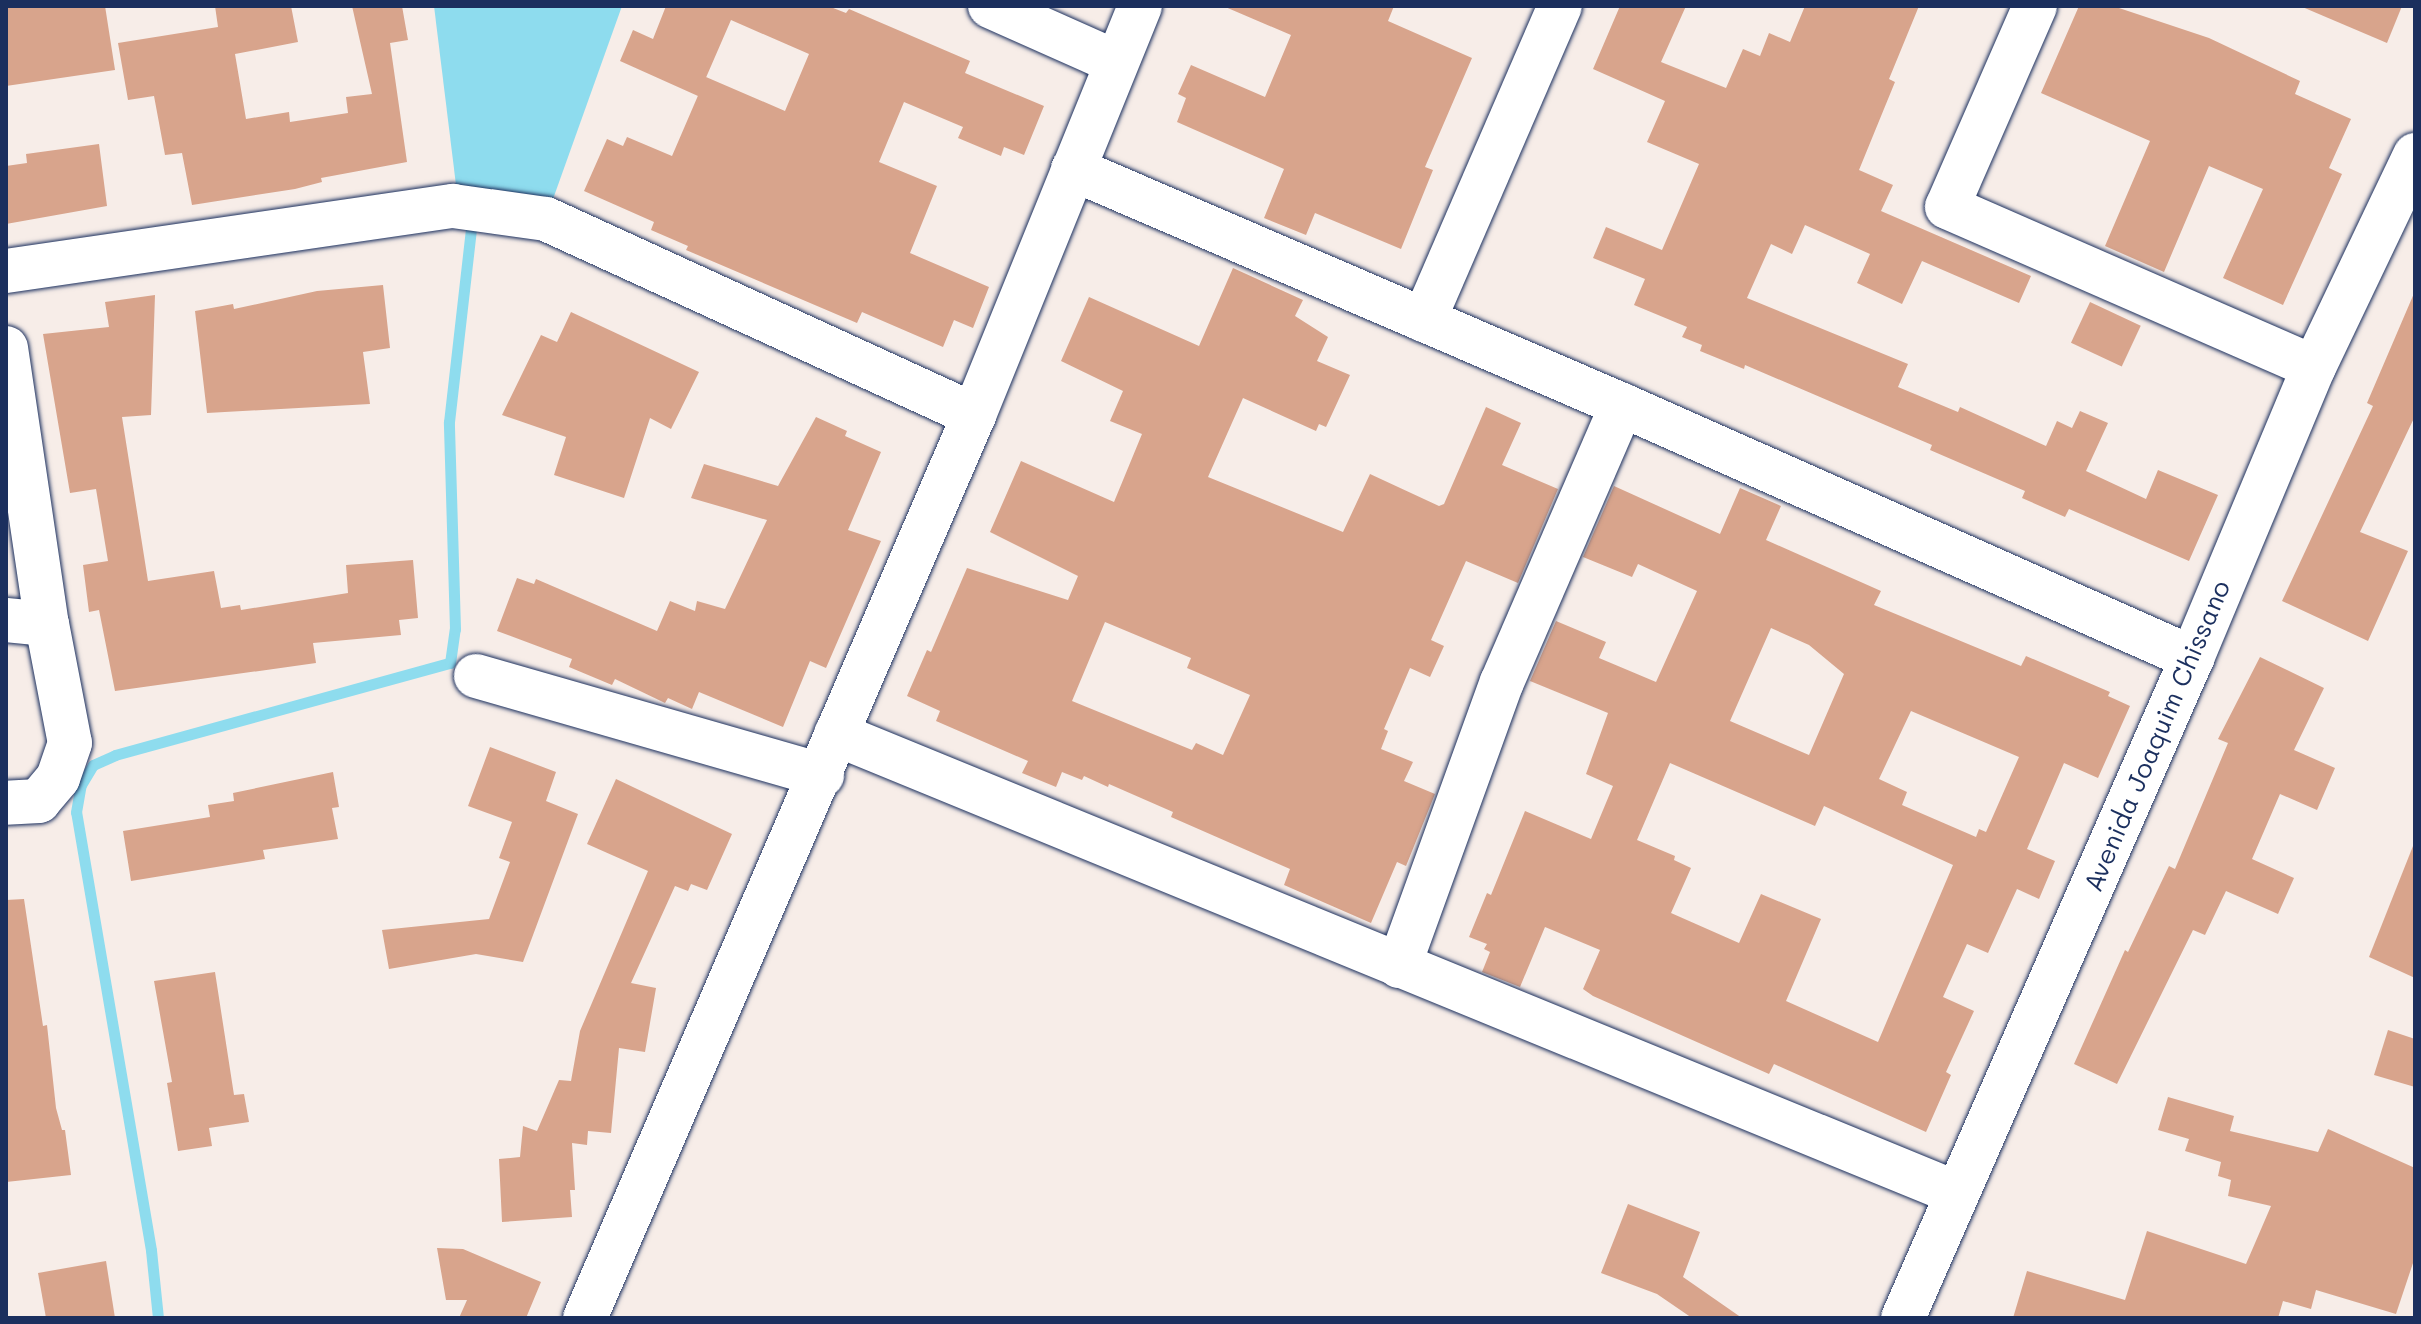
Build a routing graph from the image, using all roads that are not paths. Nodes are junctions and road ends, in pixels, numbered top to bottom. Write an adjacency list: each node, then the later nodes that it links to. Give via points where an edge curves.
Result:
1 (990, 6): 5 (street)
2 (1140, 6): 5 (street)
3 (1560, 6): 9 (street)
4 (2035, 6): 11 (street, via 1947,207)
5 (1116, 62): 6 (street)
6 (1073, 169): 9 (street); 13 (street)
7 (2410, 178): 11 (street, Avenida Joaquim Chissano)
8 (6, 271): 13 (street, via 453,206 546,219)
9 (1424, 320): 12 (street)
10 (6, 348): 14 (street)
11 (2314, 367): 15 (street, Avenida Joaquim Chissano)
12 (1622, 405): 15 (street); 20 (street, via 1502,682)
13 (974, 415): 17 (street)
14 (26, 622): 19 (street, via 70,743 58,778 39,801)
15 (2192, 658): 21 (street, Avenida Joaquim Chissano)
16 (476, 676): 18 (street)
17 (836, 734): 18 (street); 20 (street)
18 (822, 775): 22 (street)
19 (6, 803)
20 (1399, 966): 21 (street)
21 (1956, 1193): 23 (street, Avenida Joaquim Chissano)
22 (585, 1318)
23 (1903, 1318)

